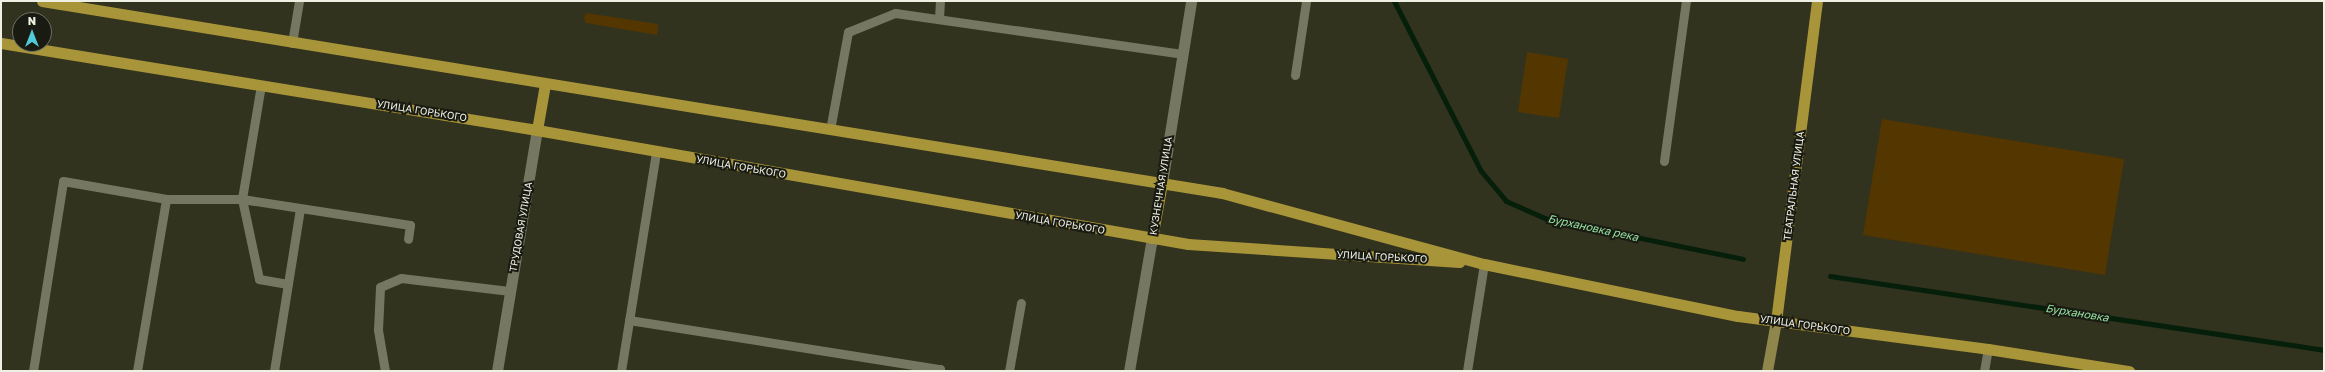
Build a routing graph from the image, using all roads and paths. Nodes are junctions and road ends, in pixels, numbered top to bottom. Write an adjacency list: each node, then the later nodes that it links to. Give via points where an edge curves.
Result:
1 (42, 1): 10 (main road, УЛИЦА ГОРЬКОГО)
2 (298, 1): 10 (lane)
3 (940, 1): 8 (lane)
4 (1191, 1): 11 (street, КУЗНЕЧНАЯ УЛИЦА)
5 (1306, 1): 12 (lane)
6 (1686, 1): 18 (lane)
7 (1817, 1): 30 (main road, ТЕАТРАЛЬНАЯ УЛИЦА)
8 (939, 19): 11 (lane); 16 (lane, via 895,13 848,32)
9 (1, 43): 14 (main road, УЛИЦА ГОРЬКОГО)
10 (292, 43): 13 (main road, УЛИЦА ГОРЬКОГО)
11 (1182, 54): 19 (street, КУЗНЕЧНАЯ УЛИЦА)
12 (1295, 75)
13 (545, 84): 15 (main road, ТРУДОВАЯ УЛИЦА); 16 (main road, УЛИЦА ГОРЬКОГО)
14 (261, 85): 15 (main road, УЛИЦА ГОРЬКОГО); 21 (lane)
15 (537, 130): 17 (main road, УЛИЦА ГОРЬКОГО); 27 (street, ТРУДОВАЯ УЛИЦА)
16 (830, 130): 19 (main road, УЛИЦА ГОРЬКОГО)
17 (656, 152): 23 (main road, УЛИЦА ГОРЬКОГО); 29 (lane)
18 (1664, 161)
19 (1162, 183): 23 (main road, КУЗНЕЧНАЯ УЛИЦА); 25 (main road, УЛИЦА ГОРЬКОГО, via 1222,193)
20 (166, 199): 21 (lane); 32 (lane, via 63,181); 33 (lane)
21 (242, 200): 22 (lane); 26 (lane, via 259,279)
22 (300, 209): 24 (lane, via 410,225); 26 (lane)
23 (1152, 238): 25 (main road, УЛИЦА ГОРЬКОГО, via 1215,247); 40 (street, КУЗНЕЧНАЯ УЛИЦА)
24 (408, 239)
25 (1484, 264): 30 (main road, УЛИЦА ГОРЬКОГО, via 1738,316); 41 (lane)
26 (288, 284): 34 (lane)
27 (510, 291): 35 (lane, via 401,278 380,287 378,330); 36 (street, ТРУДОВАЯ УЛИЦА)
28 (1021, 303): 39 (lane)
29 (629, 320): 37 (lane); 38 (lane)
30 (1776, 321): 31 (main road, УЛИЦА ГОРЬКОГО); 42 (main road, ТЕАТРАЛЬНАЯ УЛИЦА)
31 (1988, 349): 43 (lane); 44 (main road, УЛИЦА ГОРЬКОГО)
32 (33, 371)
33 (137, 371)
34 (274, 371)
35 (385, 371)
36 (497, 371)
37 (621, 371)
38 (940, 371)
39 (1009, 371)
40 (1128, 371)
41 (1467, 371)
42 (1767, 371)
43 (1984, 371)
44 (2129, 371)

